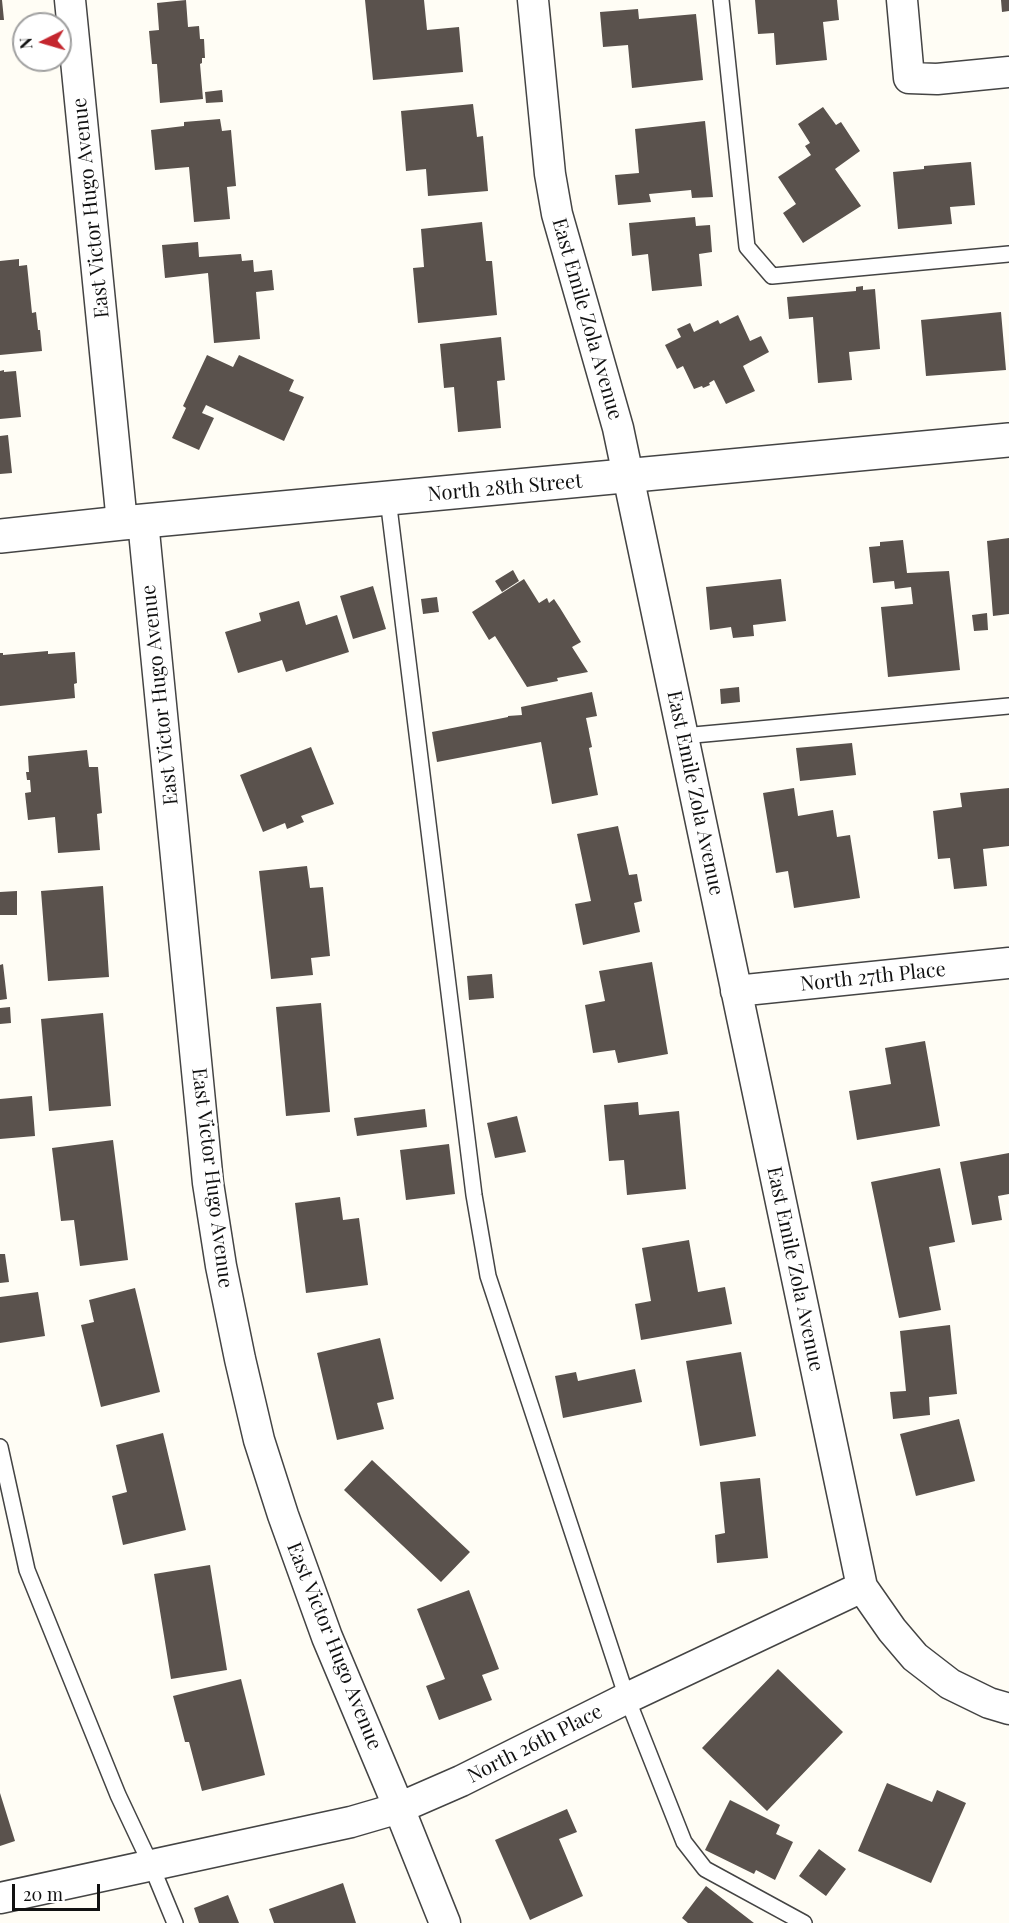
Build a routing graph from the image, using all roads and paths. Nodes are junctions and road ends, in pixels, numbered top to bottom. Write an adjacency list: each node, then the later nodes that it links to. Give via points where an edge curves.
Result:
1 (70, 0): 10 (street, East Victor Hugo Avenue)
2 (533, 0): 8 (street, East Emile Zola Avenue, via 557,214 618,428)
3 (721, 0): 6 (lane, via 747,247 772,276)
4 (902, 0): 5 (street, via 909,78)
5 (1009, 72)
6 (1009, 254)
7 (1009, 440): 8 (street, North 28th Street)
8 (628, 477): 9 (street, North 28th Street); 13 (street, East Emile Zola Avenue)
9 (388, 499): 10 (street, North 28th Street); 18 (lane, via 480,1236 488,1276)
10 (133, 522): 11 (street, North 28th Street); 20 (street, East Victor Hugo Avenue, via 208,1183 221,1266 259,1440 283,1515 327,1637)
11 (0, 536)
12 (1009, 706): 13 (lane)
13 (683, 736): 15 (street, East Emile Zola Avenue)
14 (1009, 963): 15 (street, North 27th Place)
15 (736, 991): 17 (street, East Emile Zola Avenue)
16 (0, 1447): 21 (lane, via 27,1570 118,1795)
17 (862, 1587): 18 (street, North 26th Place); 19 (street, via 915,1658 950,1684)
18 (627, 1698): 20 (street, North 26th Place); 25 (lane, via 684,1842 705,1869)
19 (1009, 1709)
20 (399, 1808): 21 (street, North 26th Place); 24 (street, East Victor Hugo Avenue)
21 (151, 1865): 22 (street, North 26th Place); 23 (lane)
22 (0, 1898)
23 (175, 1923)
24 (445, 1923)
25 (804, 1923)

